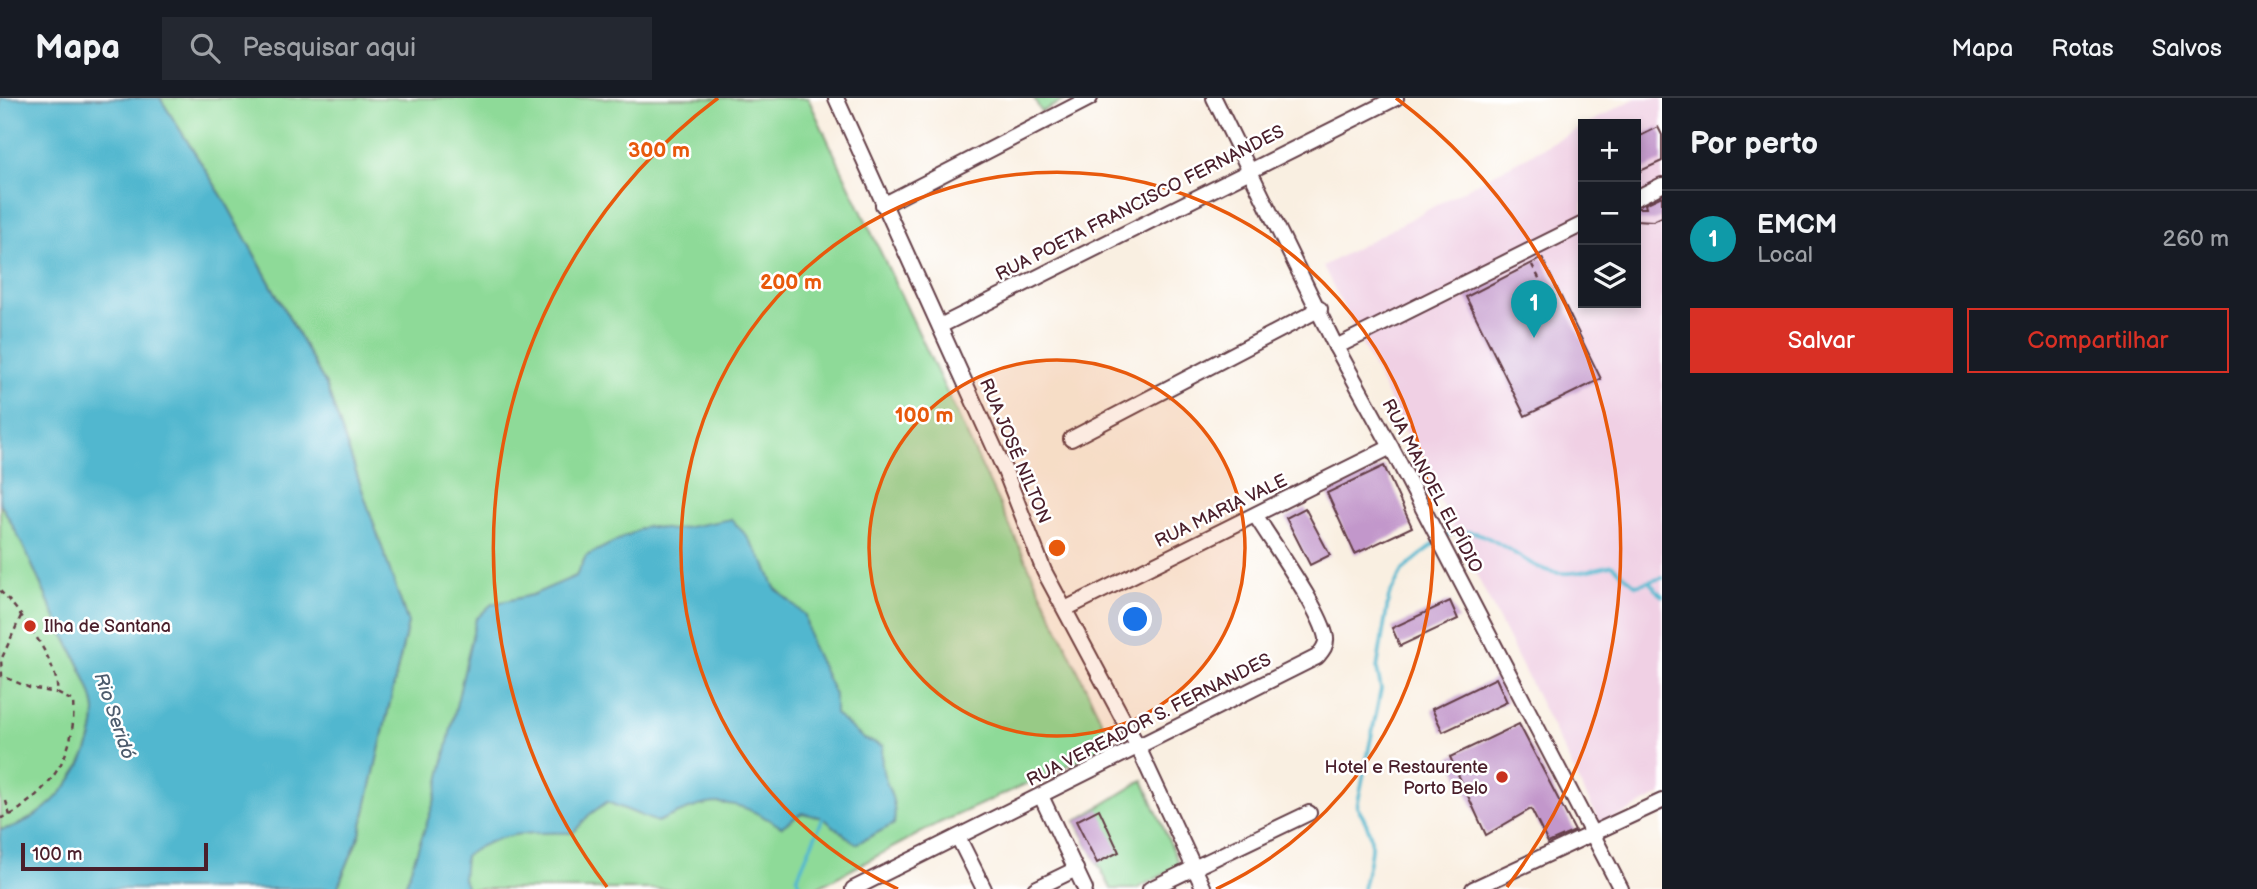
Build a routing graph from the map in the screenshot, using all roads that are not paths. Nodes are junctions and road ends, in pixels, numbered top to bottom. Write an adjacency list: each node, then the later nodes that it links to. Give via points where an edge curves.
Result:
1 (836, 98): 8 (street, RUA JOSÉ NILTON)
2 (1090, 98): 8 (street)
3 (1214, 98): 5 (street, RUA MANOEL ELPÍDIO)
4 (1396, 98): 5 (street, RUA POETA FRANCISCO FERNANDES)
5 (1250, 169): 10 (street, RUA MANOEL ELPÍDIO); 11 (street, RUA POETA FRANCISCO FERNANDES)
6 (1662, 185): 7 (street)
7 (1641, 196)
8 (883, 205): 11 (street, RUA JOSÉ NILTON)
9 (1578, 227): 12 (street)
10 (1320, 309): 12 (street, RUA MANOEL ELPÍDIO); 13 (street)
11 (940, 326): 16 (street, RUA JOSÉ NILTON, via 1044,571)
12 (1336, 347): 14 (street, RUA MANOEL ELPÍDIO)
13 (1071, 439)
14 (1391, 447): 15 (street, RUA MARIA VALE); 21 (street, RUA MANOEL ELPÍDIO)
15 (1256, 516): 16 (street, RUA MARIA VALE); 17 (street, RUA VEREADOR S. FERNANDES, via 1307,597 1326,639 1323,650)
16 (1067, 608): 17 (street, RUA JOSÉ NILTON)
17 (1138, 747): 18 (street, RUA VEREADOR S. FERNANDES); 23 (street, RUA JOSÉ NILTON)
18 (1041, 796): 22 (street, RUA VEREADOR S. FERNANDES); 24 (street)
19 (1662, 801): 21 (street)
20 (1309, 813): 23 (street)
21 (1595, 834): 31 (street); 32 (street, RUA MANOEL ELPÍDIO)
22 (958, 837): 25 (street, RUA VEREADOR S. FERNANDES); 26 (street)
23 (1195, 868): 29 (street); 30 (street, RUA JOSÉ NILTON)
24 (1076, 869): 27 (street); 28 (street)
25 (853, 889)
26 (984, 889)
27 (1035, 889)
28 (1085, 889)
29 (1150, 889)
30 (1205, 889)
31 (1473, 889)
32 (1621, 889)

